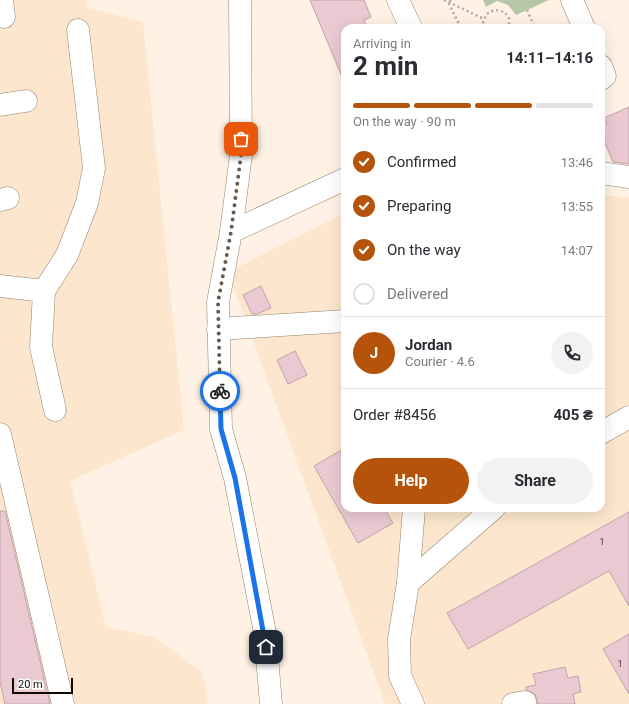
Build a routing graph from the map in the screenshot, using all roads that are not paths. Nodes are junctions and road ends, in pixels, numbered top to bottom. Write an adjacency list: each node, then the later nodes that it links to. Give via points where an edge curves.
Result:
1 (240, 0): 12 (street, via 241,155)
2 (398, 0): 4 (street)
3 (572, 0): 5 (street)
4 (409, 24)
5 (582, 24)
6 (78, 30): 14 (street, via 94,168 87,202 67,255)
7 (26, 101): 8 (street)
8 (0, 105)
9 (605, 174): 10 (street)
10 (629, 177)
11 (341, 181): 12 (street)
12 (231, 232): 16 (street, via 218,302)
13 (0, 286): 14 (street)
14 (44, 291): 17 (street, via 41,347)
15 (341, 321): 16 (street)
16 (218, 329): 25 (street, via 221,429 235,478 265,633)
17 (55, 410)
18 (629, 417): 19 (street)
19 (605, 431)
20 (0, 434): 24 (street)
21 (414, 512): 23 (street)
22 (489, 512): 23 (street)
23 (408, 583): 26 (street, via 399,639 400,676)
24 (63, 704)
25 (271, 704)
26 (413, 704)

